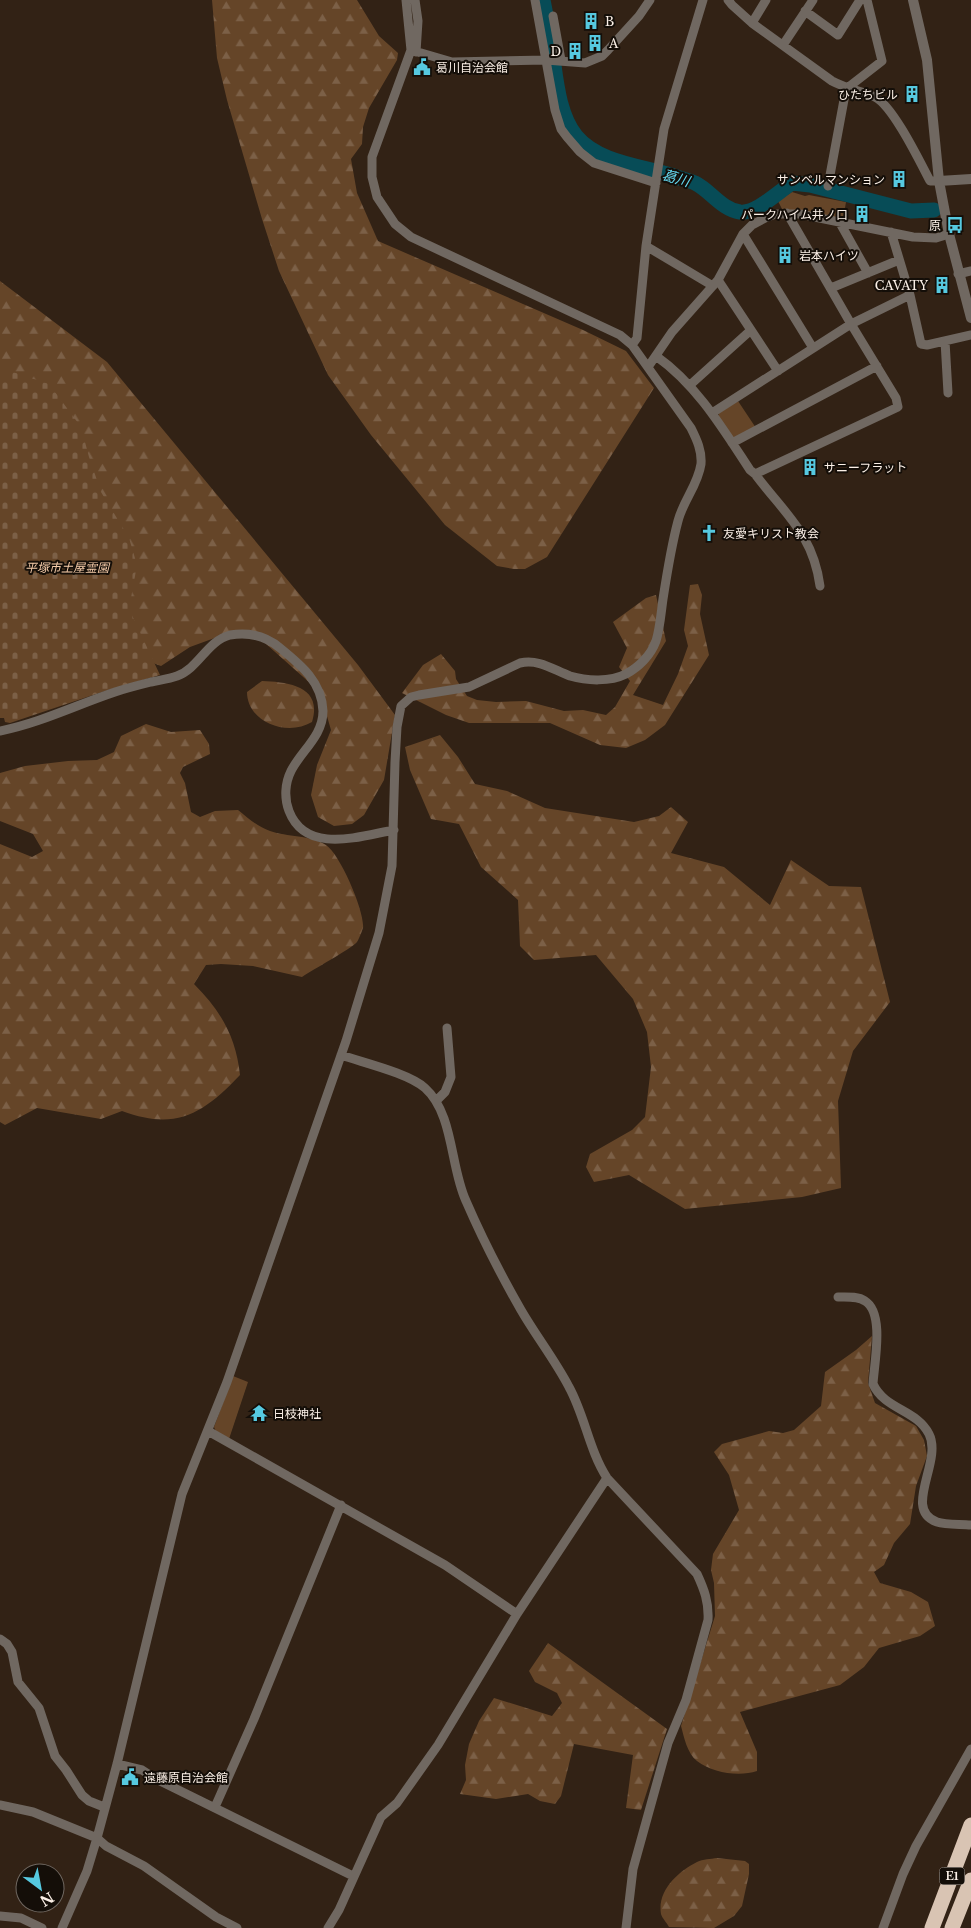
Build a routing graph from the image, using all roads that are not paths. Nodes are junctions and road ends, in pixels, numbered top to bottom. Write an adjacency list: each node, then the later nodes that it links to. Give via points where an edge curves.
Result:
1 (406, 0): 16 (street)
2 (415, 0): 16 (street, via 418,21)
3 (535, 0): 17 (street)
4 (650, 0): 18 (street, via 602,56 585,63)
5 (703, 0): 22 (street, via 666,121)
6 (728, 0): 14 (street)
7 (766, 0): 14 (street)
8 (813, 0): 12 (street)
9 (860, 0): 12 (street, via 838,35)
10 (867, 0): 19 (street, via 882,61)
11 (914, 0): 21 (street, via 927,60)
12 (805, 11): 15 (street)
13 (553, 16): 18 (street)
14 (752, 23): 15 (street)
15 (783, 45): 19 (street)
16 (413, 51): 17 (street, via 452,62); 42 (street, via 372,157 377,197 395,224 411,237 620,336)
17 (546, 60): 18 (street); 22 (street, via 558,120 573,145 594,162)
18 (561, 60)
19 (846, 89): 21 (street, via 882,101 930,181); 23 (street)
20 (971, 179): 21 (street)
21 (939, 181): 28 (street)
22 (656, 182): 29 (street)
23 (828, 186)
24 (787, 213): 25 (street); 27 (street, via 765,218); 35 (street)
25 (840, 223): 26 (street); 32 (street)
26 (891, 232): 28 (street, via 936,238); 30 (street)
27 (743, 234): 34 (street); 43 (street)
28 (948, 234): 33 (street)
29 (646, 246): 34 (street); 42 (street, via 637,338)
30 (899, 260): 32 (street); 36 (street)
31 (971, 271): 33 (street)
32 (868, 272): 35 (street)
33 (958, 274): 37 (street)
34 (715, 283): 39 (street); 44 (street, via 672,332)
35 (831, 288): 38 (street)
36 (910, 295): 38 (street); 41 (street, via 921,344 928,346)
37 (971, 318)
38 (851, 324): 43 (street); 45 (street)
39 (751, 330): 47 (street); 48 (street)
40 (971, 335): 41 (street)
41 (945, 341): 49 (street)
42 (632, 345): 46 (street)
43 (813, 348): 47 (street)
44 (656, 356): 46 (street); 48 (street, via 674,368)
45 (877, 366): 51 (street); 52 (street, via 898,407)
46 (648, 367): 55 (street, via 691,428 701,455 695,484 678,518 659,629 651,651 635,668 612,679 584,679 537,662 527,662 469,687 411,698 401,706 397,727)
47 (778, 371): 50 (street)
48 (690, 385): 50 (street)
49 (948, 393)
50 (712, 413): 51 (street)
51 (732, 443): 52 (street)
52 (755, 474): 53 (street, via 804,535 819,573)
53 (820, 586)
54 (0, 731): 55 (street, via 45,719 114,692 177,676 223,638 254,635 269,640 296,661 319,690 323,712 319,729 295,764 286,787 293,819 305,832 325,840)
55 (394, 830): 57 (street, via 392,866 379,933)
56 (447, 1028): 58 (street, via 451,1077 445,1092)
57 (341, 1055): 58 (street, via 410,1079 425,1088); 60 (street)
58 (436, 1101): 61 (street, via 444,1116 458,1183 466,1202 521,1310 572,1391)
59 (838, 1297): 63 (street, via 866,1301 874,1312 877,1323 873,1384 883,1400 918,1420 930,1435 933,1453 922,1499 923,1510 928,1518 938,1522)
60 (208, 1431): 62 (street); 67 (street, via 182,1494)
61 (607, 1478): 64 (street); 80 (street, via 697,1574 708,1609 708,1620 686,1700 668,1743 633,1869)
62 (341, 1505): 64 (street, via 445,1565); 70 (street, via 254,1719)
63 (971, 1525)
64 (517, 1614): 73 (street, via 438,1745 398,1803 381,1817)
65 (0, 1639): 69 (street, via 12,1652 18,1682 39,1708 55,1756 82,1795)
66 (971, 1749): 81 (street, via 916,1846)
67 (117, 1764): 69 (street); 70 (street, via 142,1770)
68 (0, 1805): 72 (street, via 33,1812)
69 (104, 1807): 72 (street)
70 (214, 1807): 73 (street)
71 (971, 1825): 82 (highway, E1)
72 (97, 1838): 77 (street, via 87,1871); 78 (street)
73 (353, 1876): 79 (street)
74 (971, 1880): 83 (highway, E1)
75 (0, 1916): 76 (street, via 20,1918)
76 (42, 1928)
77 (62, 1928)
78 (237, 1928)
79 (328, 1928)
80 (626, 1928)
81 (883, 1928)
82 (932, 1928)
83 (952, 1928)

